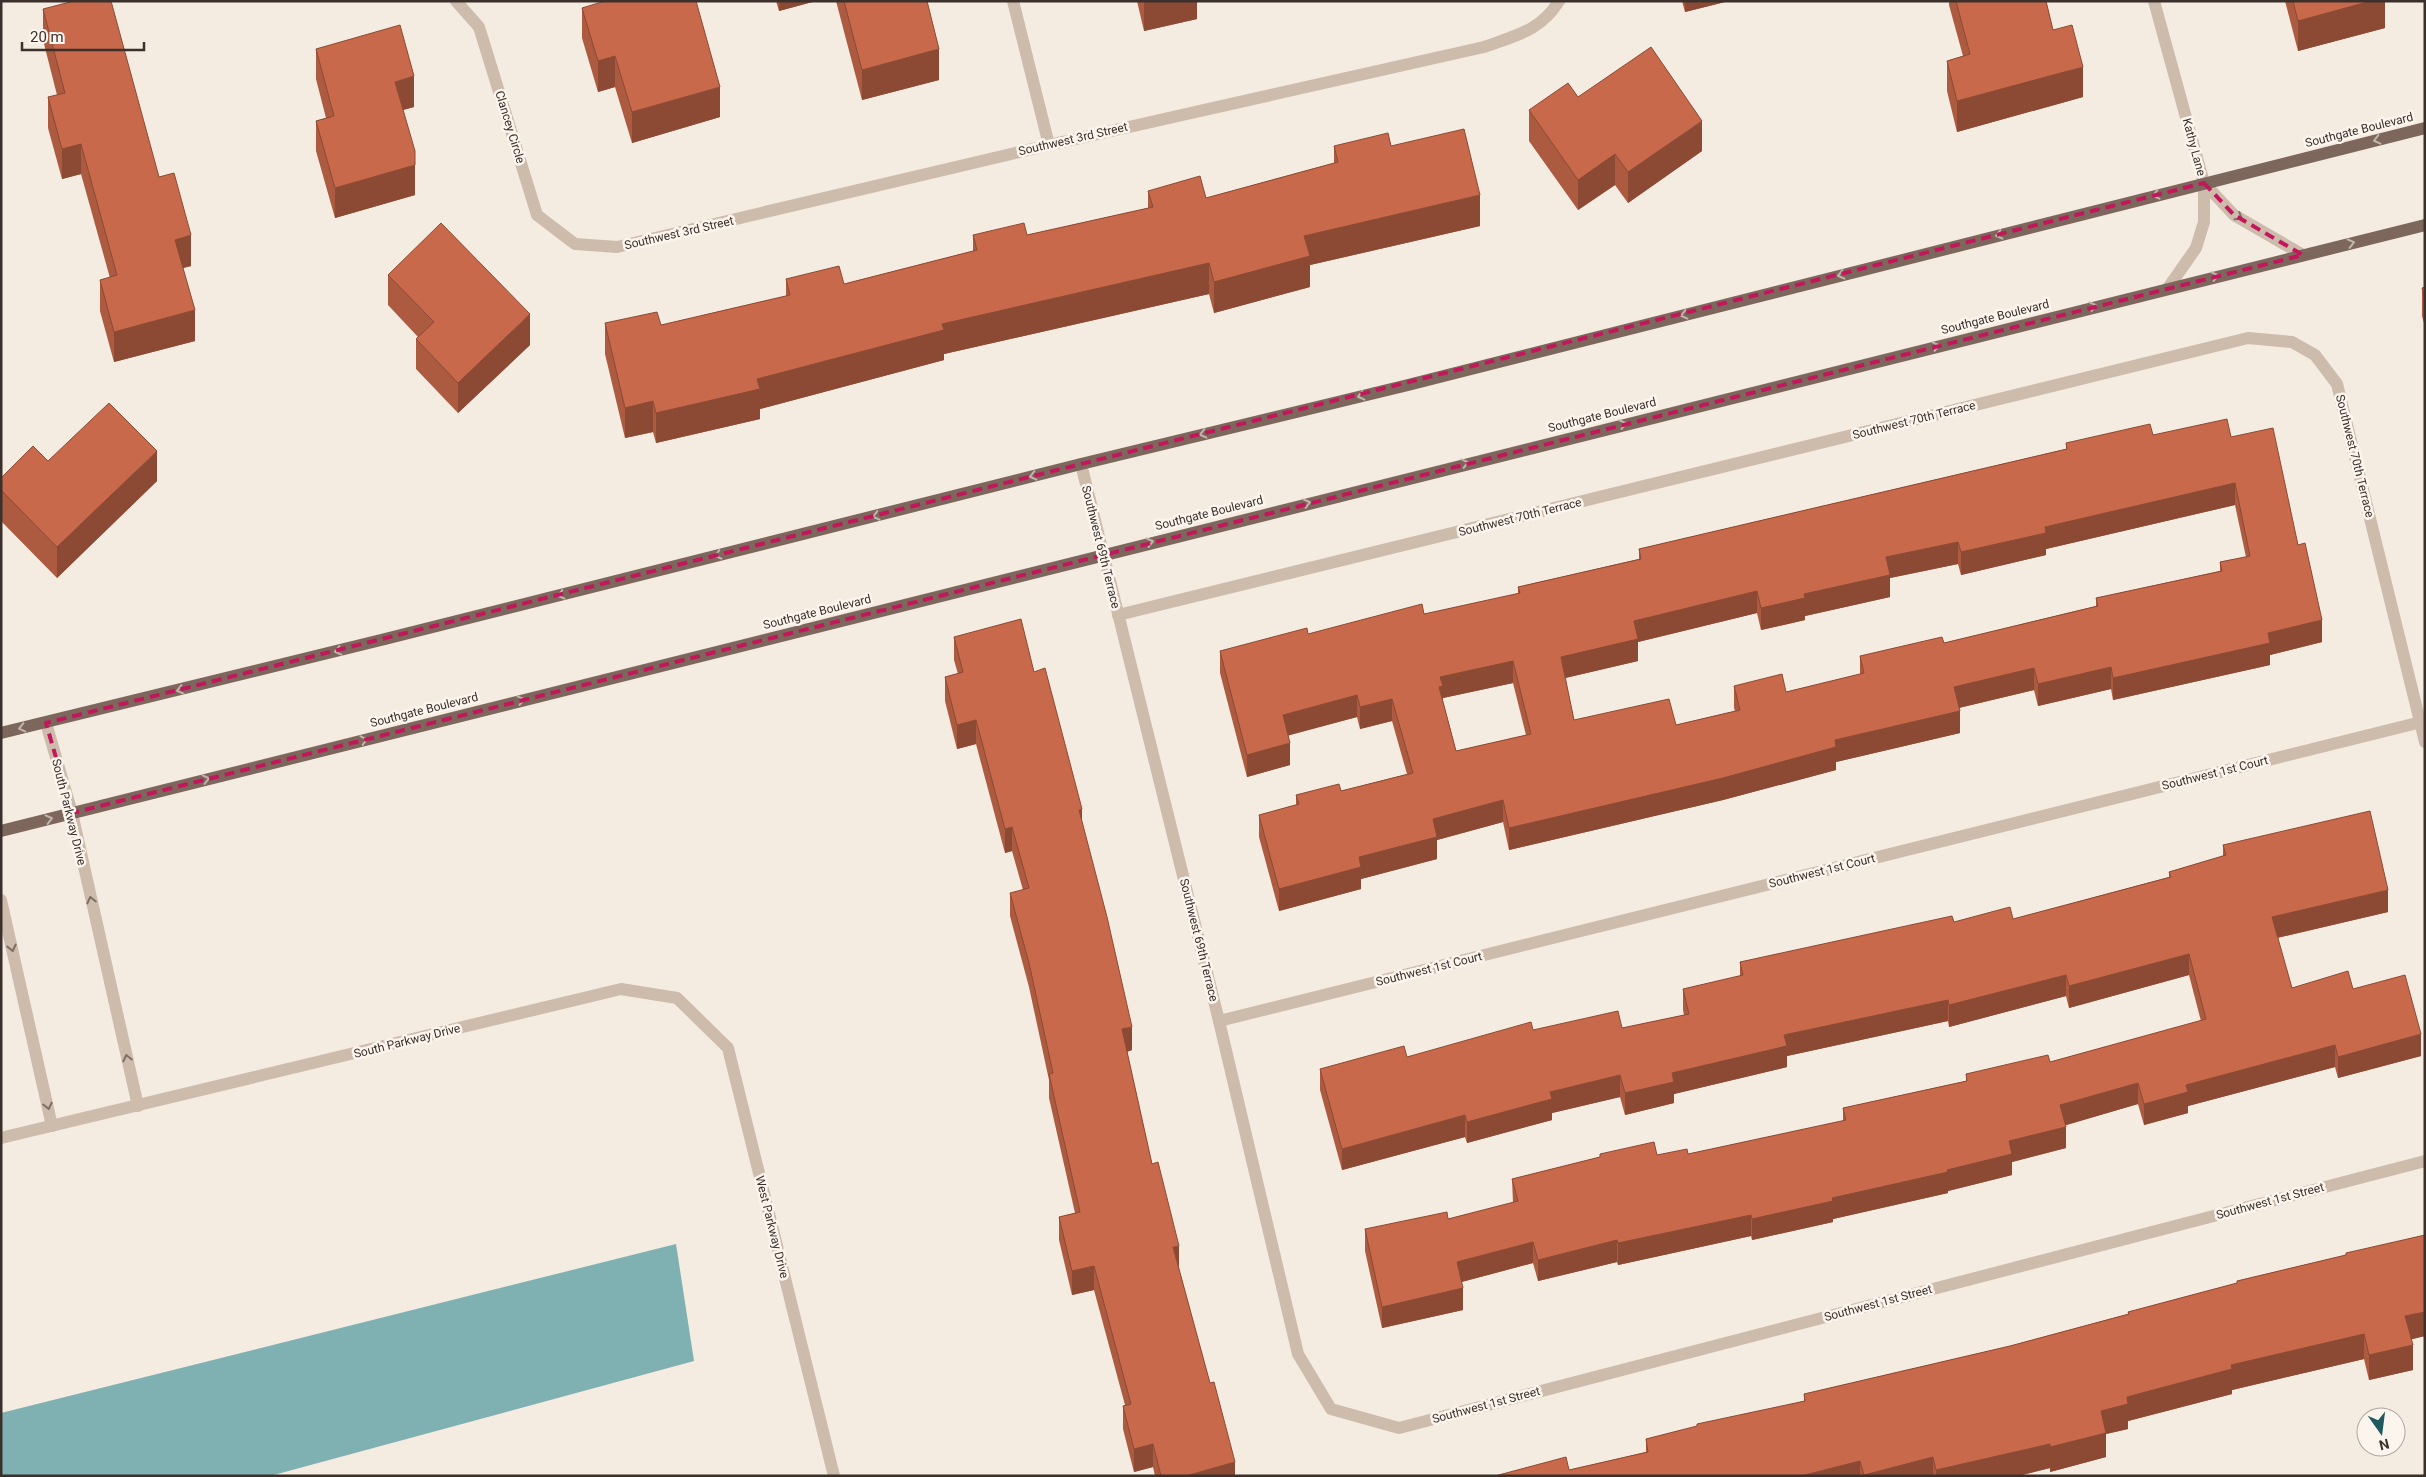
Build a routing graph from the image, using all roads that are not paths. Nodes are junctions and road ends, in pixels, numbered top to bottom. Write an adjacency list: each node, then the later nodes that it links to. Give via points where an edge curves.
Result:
1 (456, 1): 9 (street, Clancey Circle, via 479,27 537,215)
2 (1012, 1): 6 (street)
3 (1559, 1): 6 (street, Southwest 3rd Street, via 1533,30 1484,47)
4 (2154, 1): 7 (street, Kathy Lane)
5 (2425, 128): 7 (main road, Southgate Boulevard, one-way to 7)
6 (1049, 145): 9 (street, Southwest 3rd Street, via 617,247)
7 (2204, 183): 10 (street, one-way to 10, via 2234,215); 11 (street, Kathy Lane, via 2204,222 2196,248); 12 (main road, Southgate Boulevard, one-way to 12, via 1418,383)
8 (2425, 225): 10 (main road, Southgate Boulevard, one-way to 8)
9 (574, 244)
10 (2303, 255): 11 (main road, Southgate Boulevard, one-way to 10)
11 (2168, 288): 13 (main road, Southgate Boulevard, one-way to 11)
12 (1080, 464): 13 (street, Southwest 69th Terrace); 16 (main road, Southgate Boulevard, one-way to 16)
13 (1102, 554): 14 (street, Southwest 69th Terrace); 19 (main road, Southgate Boulevard, one-way to 13)
14 (1118, 615): 15 (street, Southwest 70th Terrace, via 2248,338 2292,342 2315,355 2337,384); 23 (street, Southwest 69th Terrace)
15 (2422, 722): 18 (street, Southwest 70th Terrace); 23 (street, Southwest 1st Court)
16 (46, 723): 17 (main road, Southgate Boulevard, one-way to 17); 19 (street, South Parkway Drive)
17 (1, 733)
18 (2425, 742)
19 (72, 813): 20 (main road, Southgate Boulevard, one-way to 19); 24 (street, South Parkway Drive, one-way to 19)
20 (1, 831)
21 (1, 900): 25 (street, one-way to 25)
22 (677, 998): 24 (street, South Parkway Drive, via 621,989); 29 (street, West Parkway Drive, via 728,1048)
23 (1219, 1021): 28 (street, Southwest 69th Terrace, via 1298,1354)
24 (138, 1106): 25 (street, South Parkway Drive)
25 (52, 1126): 26 (street, South Parkway Drive)
26 (1, 1138)
27 (2425, 1161): 28 (street, Southwest 1st Street, via 1400,1428)
28 (1331, 1409)
29 (834, 1476)

